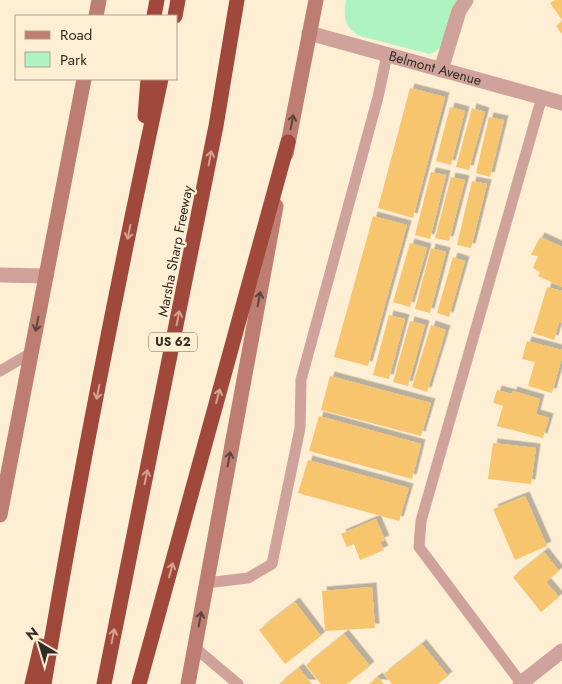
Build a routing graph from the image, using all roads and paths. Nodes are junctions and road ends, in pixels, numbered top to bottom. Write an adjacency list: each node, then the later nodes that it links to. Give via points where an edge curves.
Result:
1 (99, 0): 7 (main road)
2 (157, 0): 8 (highway)
3 (178, 0): 9 (highway)
4 (237, 0): 32 (highway, Marsha Sharp Freeway / US 62, one-way to 4, via 216,126)
5 (316, 0): 10 (main road)
6 (466, 0): 12 (street, via 459,11)
7 (96, 15)
8 (154, 15)
9 (175, 15)
10 (309, 32): 11 (street, Belmont Avenue); 18 (main road, one-way to 10)
11 (388, 55): 12 (street, Belmont Avenue); 26 (lane, via 301,380 300,428 272,564 248,578)
12 (441, 70): 16 (street, Belmont Avenue)
13 (84, 80): 21 (main road)
14 (148, 80): 19 (highway)
15 (161, 80): 19 (highway)
16 (542, 97): 17 (street, Belmont Avenue); 29 (lane, via 421,521 419,547)
17 (562, 103)
18 (288, 142): 26 (main road, one-way to 18); 33 (highway, one-way to 18)
19 (138, 184): 25 (highway, one-way to 25)
20 (0, 275): 21 (street)
21 (46, 276): 22 (main road, one-way to 22)
22 (31, 354): 23 (lane); 24 (main road)
23 (0, 371)
24 (0, 515)
25 (69, 538): 30 (highway); 31 (highway)
26 (206, 583): 27 (main road, one-way to 26)
27 (194, 647): 34 (main road); 35 (lane)
28 (562, 651): 29 (street)
29 (521, 683)
30 (32, 684)
31 (44, 684)
32 (104, 684)
33 (139, 684)
34 (188, 684)
35 (238, 684)

